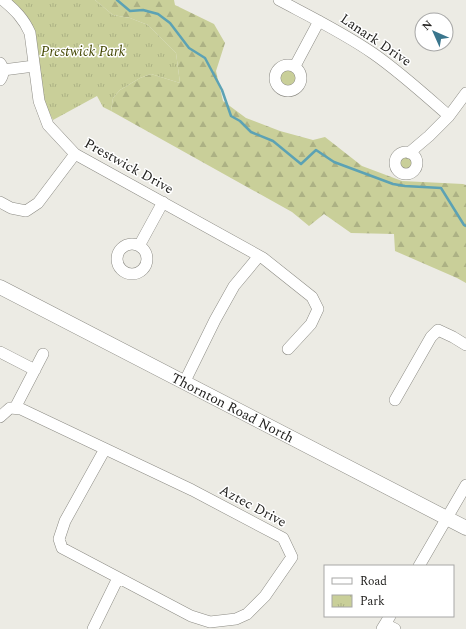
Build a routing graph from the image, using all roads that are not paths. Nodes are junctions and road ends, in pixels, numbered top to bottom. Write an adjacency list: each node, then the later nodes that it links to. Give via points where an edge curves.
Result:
1 (3, 0): 4 (street, Prestwick Drive, via 26,24 30,33)
2 (279, 0): 3 (street, Lanark Drive)
3 (319, 21): 5 (street); 8 (street, Lanark Drive, via 373,54 406,78)
4 (34, 66): 6 (street); 10 (street, Prestwick Drive, via 39,101 48,125)
5 (295, 66)
6 (1, 71)
7 (466, 93): 8 (street)
8 (450, 116): 9 (street)
9 (410, 152)
10 (75, 154): 11 (street, via 38,203 26,211 11,208); 12 (street, Prestwick Drive)
11 (0, 202)
12 (163, 202): 13 (street); 14 (street, Prestwick Drive)
13 (139, 246)
14 (259, 256): 17 (street, Prestwick Drive, via 312,297 318,309 311,324); 21 (street, via 234,286 214,320)
15 (0, 286): 21 (main road, Thornton Road North)
16 (466, 345): 22 (street, via 438,330 431,337)
17 (288, 349)
18 (0, 352): 20 (street)
19 (43, 354): 20 (street)
20 (35, 370): 23 (street)
21 (184, 383): 27 (main road, Thornton Road North)
22 (395, 400)
23 (15, 408): 24 (street, via 10,408); 25 (street, Aztec Drive)
24 (0, 417)
25 (105, 449): 30 (street, via 65,521 59,539 62,548); 30 (street, Aztec Drive, via 192,490 283,538 292,557 265,596 247,614 236,619 210,622 191,616)
26 (466, 485): 27 (street)
27 (448, 518): 28 (main road, Thornton Road North); 29 (street)
28 (466, 528)
29 (421, 565)
30 (118, 578): 31 (street)
31 (92, 629)

